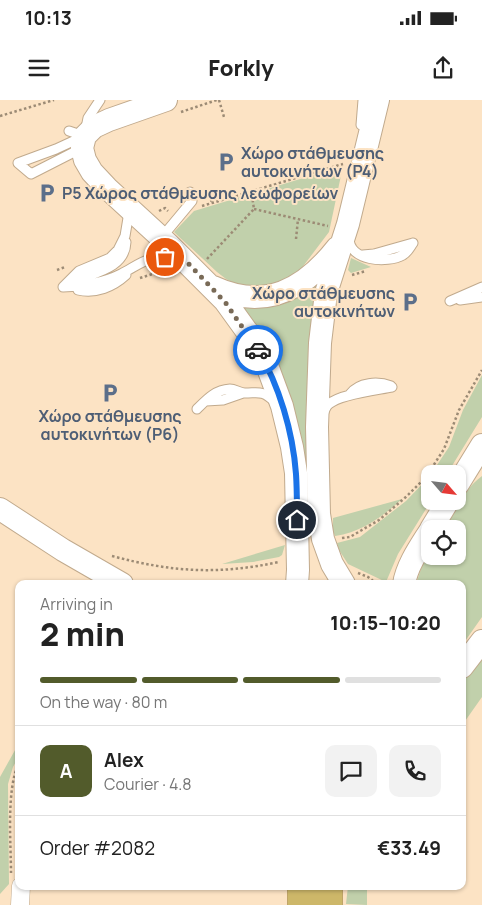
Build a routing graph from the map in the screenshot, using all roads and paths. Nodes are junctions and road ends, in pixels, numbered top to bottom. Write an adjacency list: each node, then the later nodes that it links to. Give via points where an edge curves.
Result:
1 (54, 100): 7 (path)
2 (100, 100): 10 (lane)
3 (218, 100): 6 (path); 8 (path)
4 (363, 100): 9 (lane)
5 (378, 100): 19 (street)
6 (170, 107): 10 (street, via 109,120)
7 (0, 116)
8 (224, 117)
9 (359, 134)
10 (79, 138): 10 (lane, via 31,174 18,163 56,150); 16 (street, via 92,172)
11 (347, 163): 12 (path)
12 (250, 190): 15 (path); 17 (path)
13 (190, 192): 22 (lane, via 192,201 167,230)
14 (346, 193): 19 (lane)
15 (212, 203)
16 (130, 209): 22 (street); 22 (lane, via 125,236 118,250 110,258 79,271 63,286 84,286 103,281 157,257)
17 (254, 209): 18 (path); 22 (path)
18 (298, 219): 19 (path); 20 (path)
19 (342, 230): 21 (lane, via 352,248 361,255); 22 (street, via 321,268 286,291 256,297 224,292); 31 (street, via 322,318)
20 (296, 239)
21 (413, 243)
22 (191, 263): 29 (street, via 251,337)
23 (71, 266): 24 (path)
24 (57, 270)
25 (482, 287): 26 (lane, via 450,301)
26 (482, 297)
27 (482, 370): 37 (path, via 459,410 444,449 426,477 379,520 350,537)
28 (392, 387): 31 (lane, via 377,383 358,386 348,396 325,408)
29 (282, 406): 30 (lane, via 264,393 243,393 231,389 213,394); 41 (street, via 296,473)
30 (197, 409)
31 (317, 428): 42 (street, via 321,528 332,564)
32 (482, 445): 34 (street)
33 (482, 460): 35 (lane)
34 (466, 470)
35 (466, 475)
36 (3, 514): 40 (street)
37 (340, 538)
38 (421, 547): 43 (street)
39 (284, 560): 40 (path, via 250,568 191,571 164,568)
40 (114, 575)
41 (297, 580)
42 (342, 580)
43 (405, 580)
44 (482, 640): 45 (street)
45 (466, 662)
46 (15, 772): 47 (path, via 11,790)
47 (15, 862)
48 (18, 890): 49 (street)
49 (20, 905)

